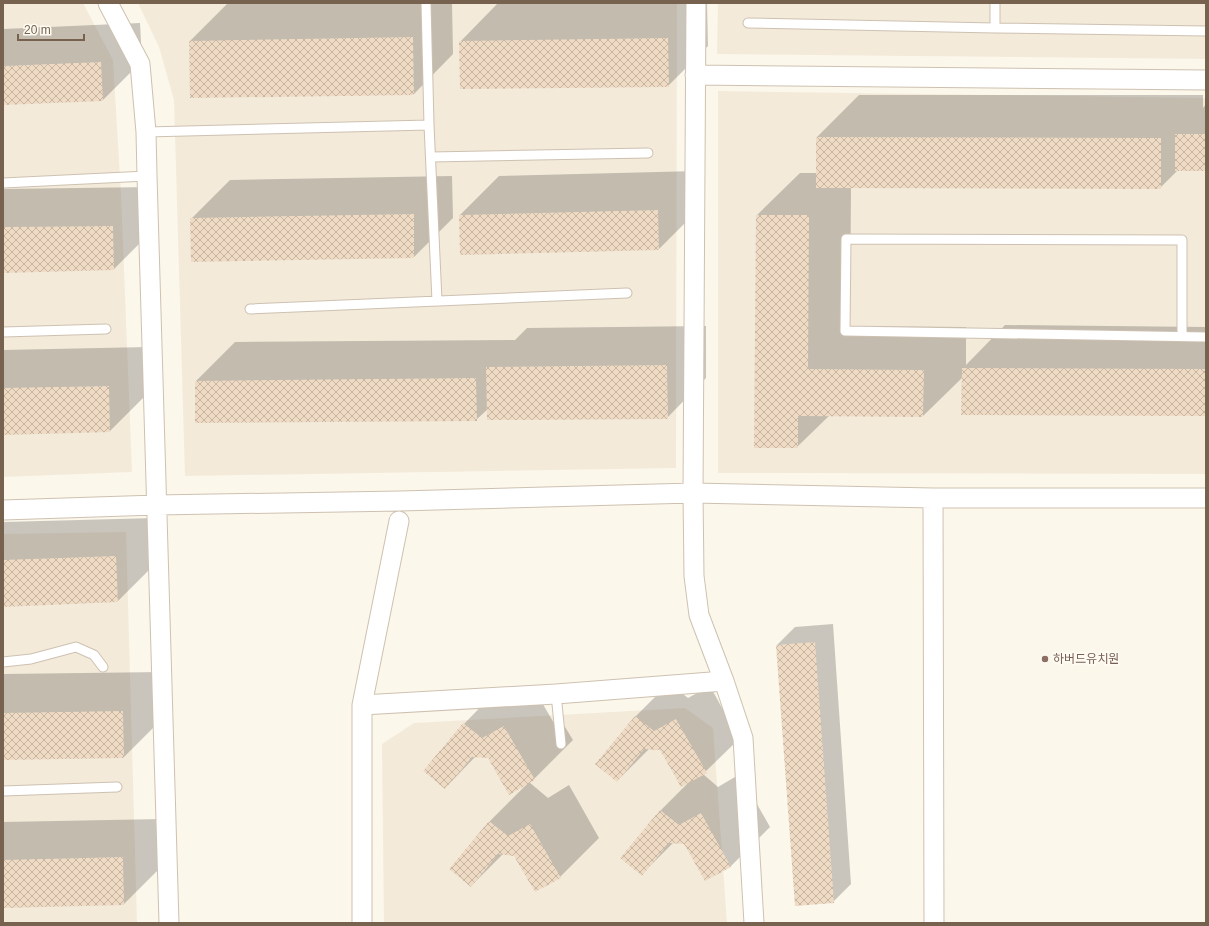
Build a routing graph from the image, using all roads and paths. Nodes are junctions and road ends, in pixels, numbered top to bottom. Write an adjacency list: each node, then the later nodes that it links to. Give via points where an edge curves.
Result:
1 (108, 3): 11 (street, via 140,64)
2 (426, 3): 10 (lane)
3 (696, 3): 8 (street)
4 (995, 3): 6 (lane)
5 (748, 23): 6 (lane)
6 (995, 28): 7 (lane)
7 (1206, 31)
8 (695, 75): 9 (street); 23 (street)
9 (1206, 80)
10 (429, 125): 11 (lane); 13 (lane)
11 (146, 132): 14 (street)
12 (648, 153): 13 (lane)
13 (431, 157): 17 (lane)
14 (146, 176): 15 (lane); 26 (street)
15 (3, 183)
16 (626, 293): 17 (lane)
17 (437, 301): 18 (lane)
18 (250, 309)
19 (106, 329): 20 (lane)
20 (3, 332)
21 (1182, 336): 21 (lane, via 845,331 846,239 1182,240); 22 (lane)
22 (1206, 337)
23 (693, 493): 24 (street); 26 (street); 31 (street, via 694,576 699,615)
24 (933, 498): 25 (street); 40 (street)
25 (1206, 498)
26 (157, 505): 27 (street); 37 (street)
27 (3, 510)
28 (398, 521): 33 (street)
29 (3, 662): 30 (lane, via 31,659 76,648 94,655)
30 (103, 667)
31 (724, 681): 32 (street); 39 (street, via 744,738)
32 (556, 694): 33 (street); 34 (lane)
33 (362, 705): 38 (street)
34 (561, 744)
35 (117, 787): 36 (lane)
36 (3, 791)
37 (169, 923)
38 (362, 923)
39 (754, 923)
40 (934, 923)

